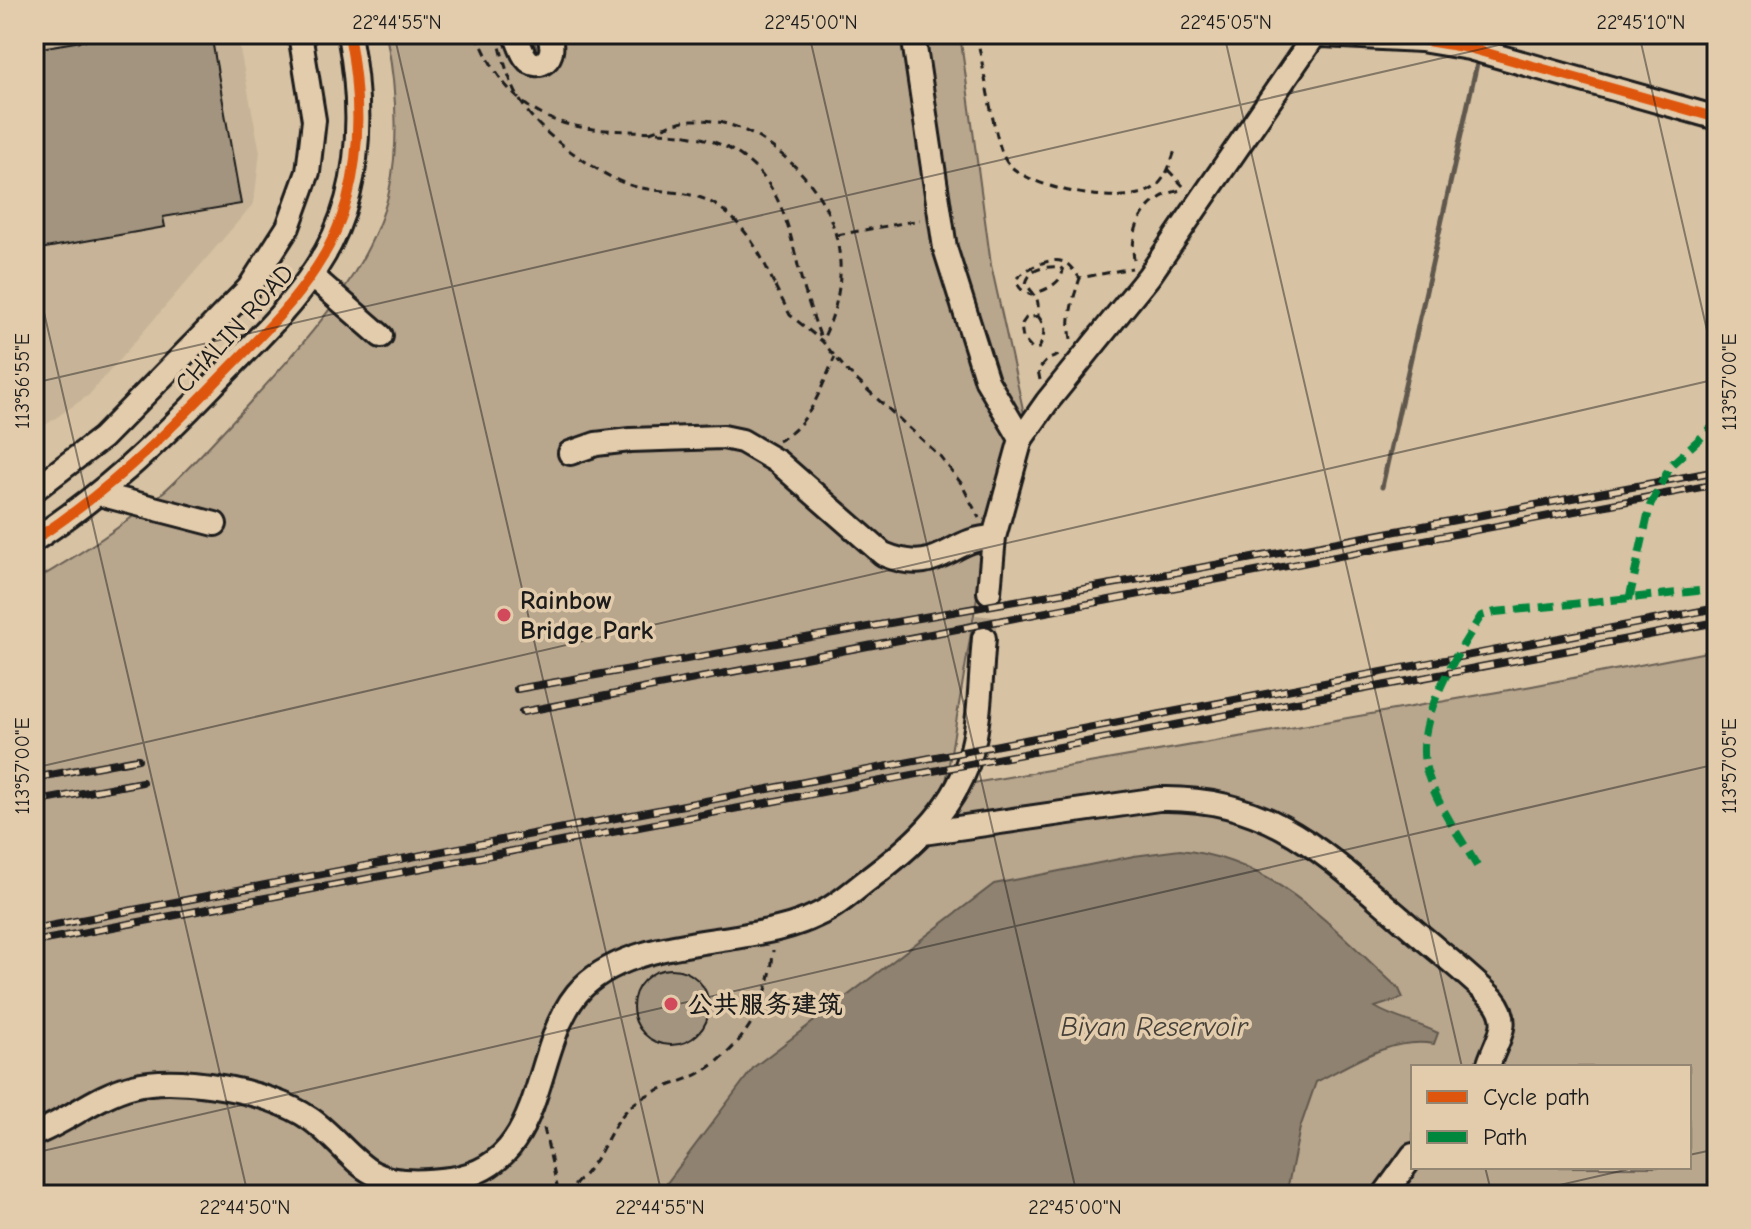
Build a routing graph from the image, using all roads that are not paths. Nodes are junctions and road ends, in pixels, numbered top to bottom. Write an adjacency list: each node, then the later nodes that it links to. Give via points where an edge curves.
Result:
1 (300, 34): 12 (street, CHALIN ROAD, via 314,120 308,172 288,227 249,288 102,438)
2 (349, 34): 8 (street, CHALIN ROAD, via 359,123 354,172 339,222)
3 (515, 34): 4 (street, via 525,57 536,64 553,53)
4 (548, 34)
5 (913, 34): 10 (street, via 939,216 957,290 987,381)
6 (1308, 35): 7 (street, via 1421,40 1469,48); 10 (street, via 1192,196 1149,276)
7 (1717, 118)
8 (311, 275): 9 (street); 13 (street, CHALIN ROAD, via 282,313 147,453)
9 (381, 336)
10 (1021, 439): 15 (street)
11 (570, 453): 15 (street, via 596,444 723,437 742,441 778,462 883,554 899,561 933,559 977,538)
12 (34, 490)
13 (99, 494): 14 (street); 16 (street, CHALIN ROAD)
14 (215, 524)
15 (994, 537): 17 (street)
16 (34, 540)
17 (989, 592)
18 (984, 638): 19 (street, via 969,759 951,800)
19 (923, 833): 20 (street, via 1159,799 1210,802 1269,819 1320,850 1493,999 1502,1010 1503,1023); 21 (street, via 817,915 773,930 659,952 612,968 584,986 559,1027 537,1098 519,1133 503,1153 467,1175 419,1181 374,1174 324,1128 282,1103 196,1085 133,1086)
20 (1489, 1065)
21 (34, 1134)
22 (1411, 1158): 23 (street)
23 (1384, 1195)

